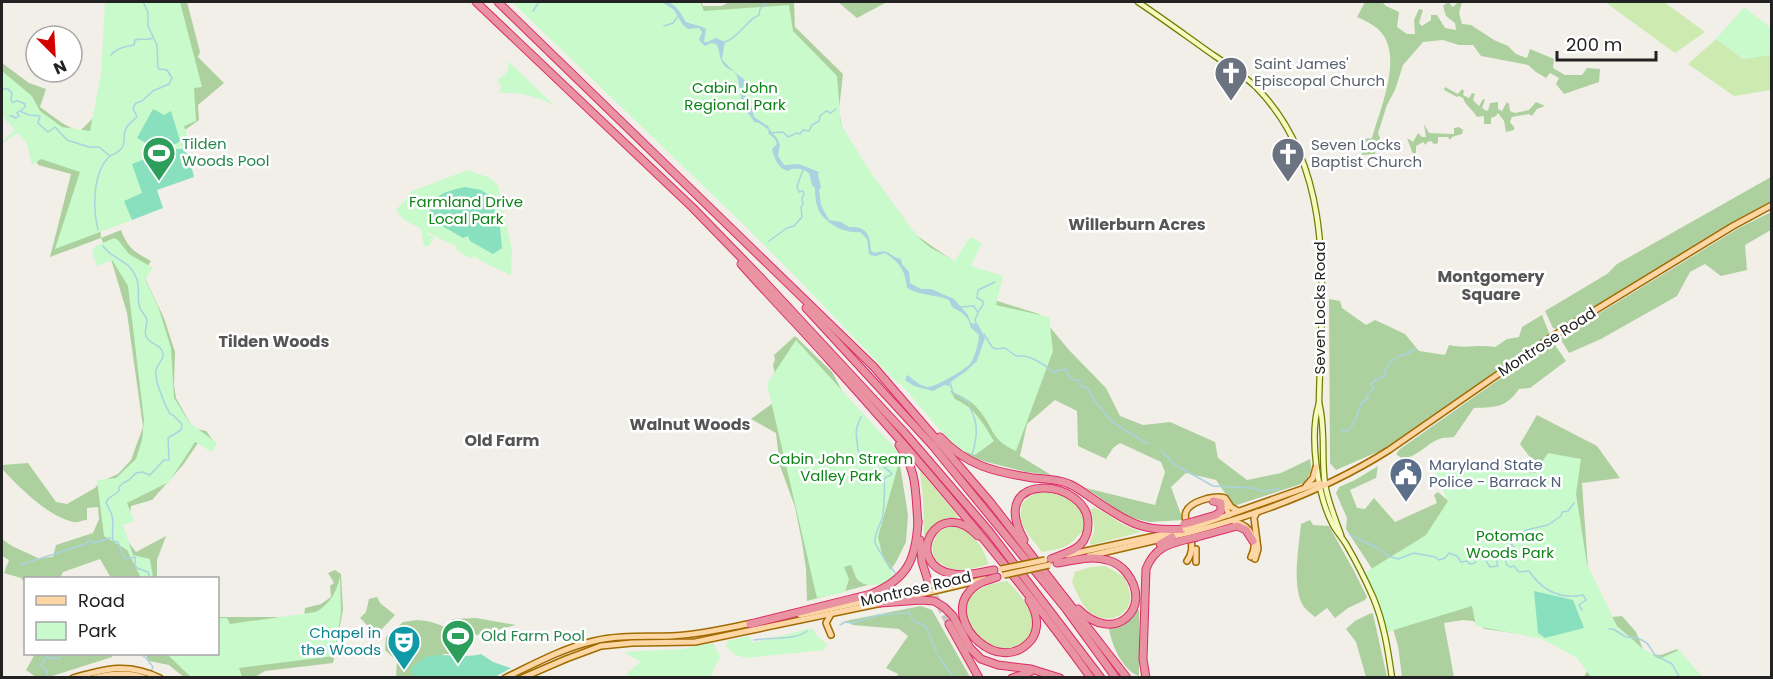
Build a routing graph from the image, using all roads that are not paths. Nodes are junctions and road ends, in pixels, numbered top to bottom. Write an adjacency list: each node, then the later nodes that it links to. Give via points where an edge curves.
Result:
1 (476, 2): 5 (highway)
2 (498, 2): 6 (highway)
3 (1138, 2): 7 (main road, Seven Locks Road, via 1254,85 1291,135 1314,196 1320,238)
4 (1772, 205): 11 (main road, Montrose Road, via 1553,336 1362,467)
5 (692, 207): 9 (highway); 49 (highway, via 904,432 989,531)
6 (758, 255): 8 (highway, via 874,367); 50 (highway, via 932,445 1066,609)
7 (1319, 403): 10 (main road, Seven Locks Road); 11 (main road, Seven Locks Road)
8 (906, 404): 20 (highway, via 951,449 974,464 1007,474 1068,483 1138,526); 23 (highway)
9 (886, 424): 17 (highway, via 913,470); 24 (highway)
10 (1316, 467): 11 (main road, Seven Locks Road); 12 (main road, via 1313,478)
11 (1321, 486): 12 (main road, Montrose Road); 15 (main road, Montrose Road); 53 (main road, Seven Locks Road, via 1374,600)
12 (1301, 490): 14 (main road, Montrose Road)
13 (1213, 501): 16 (main road, via 1224,502); 19 (highway, via 1221,503 1221,511); 27 (main road, via 1190,511)
14 (1240, 511): 16 (main road, Montrose Road); 25 (main road, via 1222,497 1187,509 1185,517 1192,547)
15 (1257, 512): 18 (main road, Montrose Road); 22 (main road, via 1253,520 1258,549 1253,558)
16 (1228, 515): 19 (main road, Montrose Road)
17 (918, 521): 30 (highway); 35 (highway, via 917,544 910,561 897,579 882,589)
18 (1227, 522): 19 (main road, Montrose Road); 22 (main road, via 1248,528)
19 (1194, 529): 20 (highway, bridge); 20 (highway, bridge); 22 (highway, via 1237,526 1246,530)
20 (1186, 531): 21 (main road, Montrose Road); 26 (main road, Montrose Road); 34 (highway, via 1148,562)
21 (1172, 537): 26 (main road, Montrose Road); 34 (highway, via 1156,546 1145,561 1141,578)
22 (1253, 541)
23 (1032, 556): 26 (highway, via 1015,522 1017,502 1025,493 1039,488 1055,489 1071,496 1085,510 1088,530 1081,544); 31 (highway)
24 (1001, 559): 28 (highway, via 962,524 943,523 934,528 927,541 932,564 942,571 959,575); 29 (highway)
25 (1187, 561)
26 (1050, 562): 28 (main road, Montrose Road, bridge); 31 (highway, via 1093,558 1115,563 1129,576 1136,602 1129,616 1106,625 1094,622)
27 (1196, 562)
28 (999, 573): 29 (highway, via 973,587 964,597 961,609 975,643 999,658 1012,657 1024,650 1037,630 1034,608); 32 (main road, Montrose Road); 35 (main road, Montrose Road)
29 (1016, 578): 48 (highway)
30 (928, 581)
31 (1061, 592): 51 (highway)
32 (880, 603): 33 (main road, Montrose Road); 38 (highway, via 934,601 953,616 970,648 981,658)
33 (831, 614): 37 (main road, via 826,623); 44 (main road, Montrose Road, via 695,642 600,646)
34 (1143, 615): 52 (highway)
35 (750, 624): 43 (main road, Montrose Road, via 672,636 596,640)
36 (949, 624): 45 (highway)
37 (831, 635)
38 (1046, 673): 46 (highway, via 1023,673); 47 (highway)
39 (144, 675): 40 (main road, via 116,667); 41 (main road, via 119,673); 42 (main road)
40 (72, 678)
41 (94, 678)
42 (160, 678)
43 (505, 678)
44 (522, 678)
45 (979, 678)
46 (1012, 678)
47 (1060, 678)
48 (1091, 678)
49 (1101, 678)
50 (1116, 678)
51 (1127, 678)
52 (1146, 678)
53 (1392, 678)

